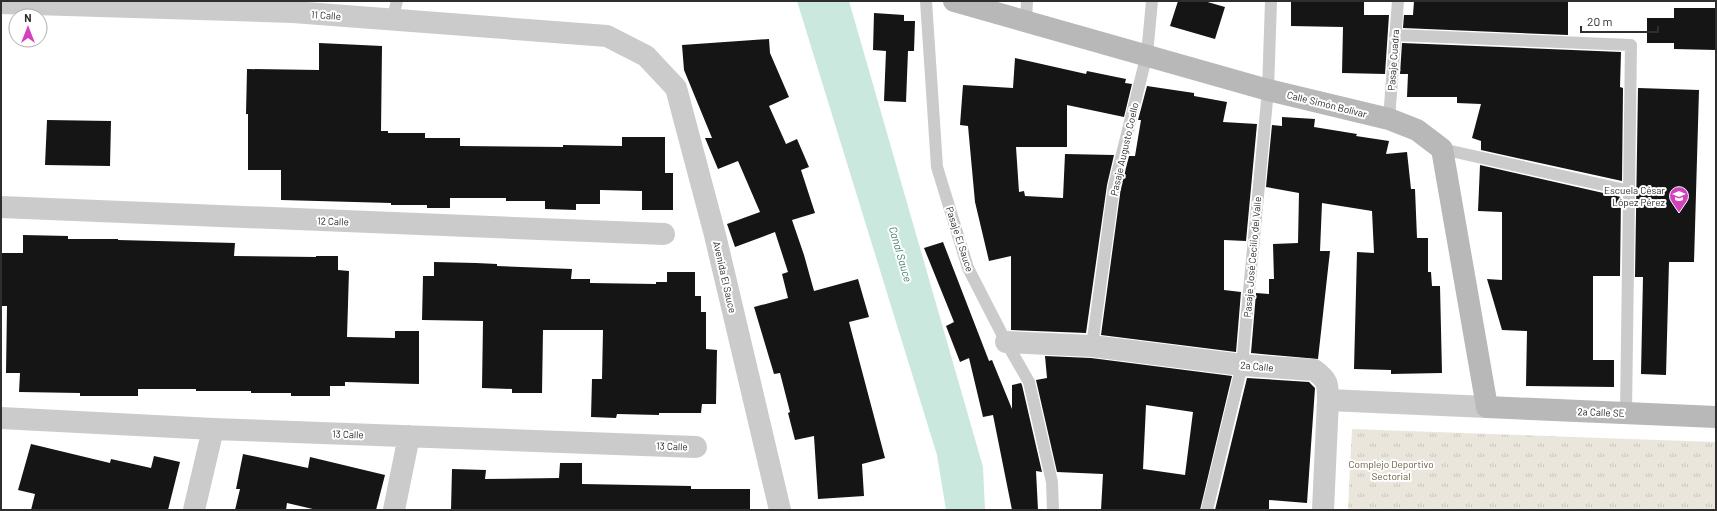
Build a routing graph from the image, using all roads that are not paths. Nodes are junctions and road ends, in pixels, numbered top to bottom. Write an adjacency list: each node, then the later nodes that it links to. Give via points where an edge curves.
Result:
1 (926, 1): 21 (lane, Pasaje El Sauce, via 937,167 968,268)
2 (954, 1): 11 (street, Calle Simón Bolívar)
3 (1152, 1): 13 (lane, Pasaje Augusto Coello)
4 (1271, 1): 15 (lane, Pasaje José Cecilio del Valle)
5 (1398, 1): 12 (lane, Pasaje Cuadra)
6 (43, 2): 7 (street, 11 Calle); 8 (street, 11 Calle)
7 (1, 3)
8 (187, 5): 9 (street, 11 Calle)
9 (294, 7): 10 (street, 11 Calle)
10 (394, 11): 14 (street, 11 Calle, via 607,36)
11 (1026, 11): 13 (street, Calle Simón Bolívar)
12 (1395, 35): 16 (lane, Pasaje Cuadra); 18 (lane, via 1631,45)
13 (1147, 54): 15 (street, Calle Simón Bolívar); 22 (lane, Pasaje Augusto Coello, via 1114,186)
14 (646, 56): 34 (street, Avenida El Sauce, via 676,88 715,235)
15 (1268, 90): 16 (street, Calle Simón Bolívar); 23 (lane, Pasaje José Cecilio del Valle)
16 (1389, 119): 17 (street, Calle Simón Bolívar, via 1417,130)
17 (1442, 149): 18 (lane); 25 (street)
18 (1630, 191): 26 (lane)
19 (1, 207): 20 (street, 12 Calle)
20 (664, 234)
21 (1006, 342): 22 (street, 2a Calle); 35 (lane, Pasaje El Sauce, via 1029,382 1052,482)
22 (1092, 346): 23 (street, 2a Calle)
23 (1242, 365): 24 (street, 2a Calle, via 1314,370 1323,376 1328,385); 36 (lane, Pasaje José Cecilio del Valle)
24 (1328, 400): 25 (street); 37 (street, 2a Calle)
25 (1487, 407): 26 (street, 2a Calle SE)
26 (1626, 412): 27 (street, 2a Calle SE)
27 (1716, 417)
28 (1, 418): 29 (street, 13 Calle)
29 (213, 429): 30 (street, 13 Calle); 32 (street)
30 (409, 436): 31 (street, 13 Calle); 33 (street)
31 (696, 447)
32 (194, 510)
33 (394, 510)
34 (780, 510)
35 (1053, 510)
36 (1207, 510)
37 (1322, 510)

